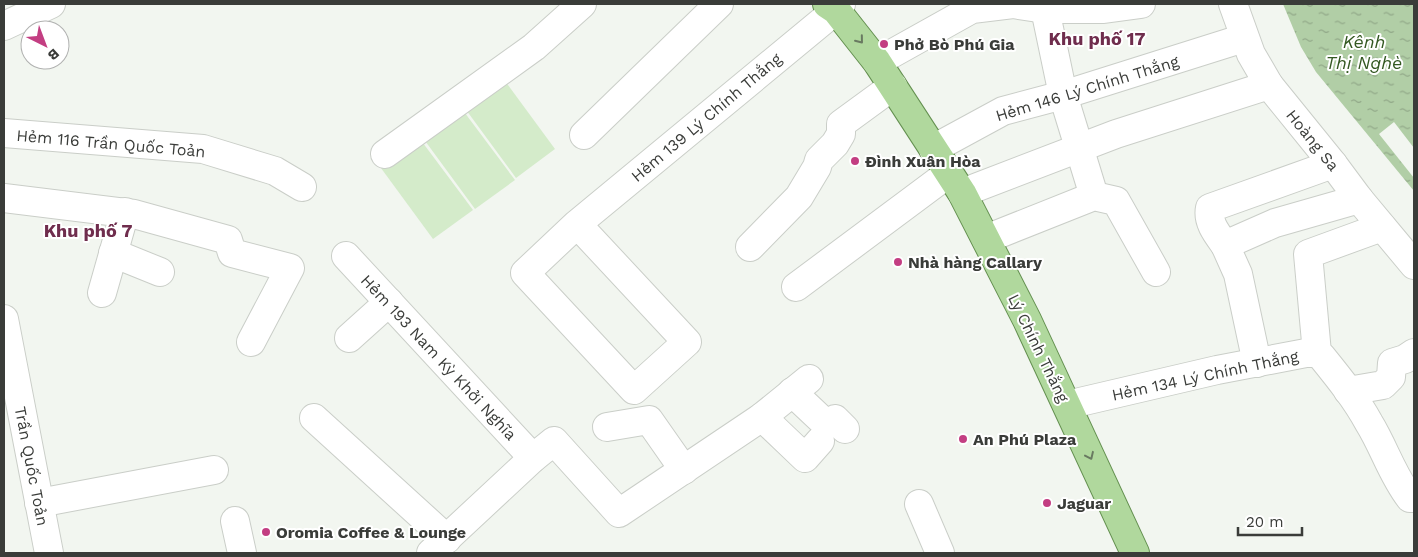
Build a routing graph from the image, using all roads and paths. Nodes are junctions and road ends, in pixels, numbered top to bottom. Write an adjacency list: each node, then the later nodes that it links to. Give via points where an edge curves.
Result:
1 (51, 4): 9 (street)
2 (582, 4): 19 (street, via 534,47)
3 (719, 4): 16 (street)
4 (1013, 4): 8 (street); 11 (street, via 972,9)
5 (1141, 4): 8 (street, via 1104,10)
6 (1233, 4): 10 (street, Hoàng Sa)
7 (835, 6): 11 (main road, Lý Chính Thắng, one-way to 11); 27 (street, Hẻm 139 Lý Chính Thắng)
8 (1045, 10): 14 (street)
9 (4, 26)
10 (1244, 38): 12 (street, Hoàng Sa); 14 (street, Hẻm 146 Lý Chính Thắng)
11 (878, 62): 13 (main road, Lý Chính Thắng)
12 (1269, 85): 17 (street); 20 (street, Hoàng Sa)
13 (893, 86): 18 (main road, Lý Chính Thắng); 31 (street, via 841,124 841,134 818,160 799,198)
14 (1063, 95): 17 (street); 18 (street, Hẻm 146 Lý Chính Thắng, via 1003,111)
15 (4, 133): 22 (street, Hẻm 116 Trần Quốc Toản, via 203,149 276,171)
16 (584, 135)
17 (1079, 147): 21 (street); 23 (street)
18 (934, 149): 21 (main road, Lý Chính Thắng)
19 (385, 154)
20 (1333, 164): 25 (street, Hoàng Sa); 30 (street, via 1210,208 1208,215 1214,230)
21 (955, 183): 29 (main road, Lý Chính Thắng); 37 (street)
22 (302, 186)
23 (1094, 196): 29 (street); 36 (street, via 1116,201)
24 (4, 198): 26 (street)
25 (1359, 199): 28 (street, Hoàng Sa); 30 (street, via 1275,223)
26 (124, 212): 32 (street); 42 (street, via 228,240 232,253 290,268)
27 (576, 224): 27 (street, Hẻm 139 Lý Chính Thắng, via 687,342 634,390 525,273)
28 (1382, 227): 34 (street, Hoàng Sa); 43 (street, via 1308,254)
29 (986, 239): 47 (main road, Lý Chính Thắng)
30 (1225, 245): 45 (street, via 1238,274)
31 (750, 247)
32 (113, 253): 35 (street); 38 (street)
33 (346, 256): 39 (street, Hẻm 193 Nam Kỳ Khởi Nghĩa)
34 (1414, 265)
35 (160, 272)
36 (1156, 272)
37 (796, 287)
38 (102, 293)
39 (389, 302): 41 (street); 53 (street, Hẻm 193 Nam Kỳ Khởi Nghĩa)
40 (4, 319): 57 (street, Trần Quốc Toản)
41 (349, 338)
42 (251, 342)
43 (1317, 353): 45 (street, Hẻm 134 Lý Chính Thắng); 46 (street, Hẻm 134 Lý Chính Thắng)
44 (1414, 353): 46 (street, via 1392,363 1391,377 1384,385)
45 (1257, 363): 47 (street, Hẻm 134 Lý Chính Thắng)
46 (1348, 391): 56 (street, Hẻm 134 Lý Chính Thắng, via 1369,422 1401,486 1410,498)
47 (1067, 405): 64 (main road, Lý Chính Thắng, one-way to 64)
48 (762, 417): 51 (street, via 800,386 827,425 835,419); 52 (street, via 805,458); 55 (street)
49 (314, 418): 60 (street)
50 (608, 427): 55 (street, via 649,420)
51 (845, 429)
52 (820, 441)
53 (533, 458): 55 (street, via 554,441 619,513); 60 (street)
54 (214, 470): 57 (street)
55 (684, 470)
56 (1414, 498)
57 (39, 503): 61 (street, Trần Quốc Toản)
58 (919, 504): 63 (street)
59 (235, 520): 62 (street)
60 (439, 546)
61 (49, 553)
62 (242, 553)
63 (940, 553)
64 (1135, 553)

